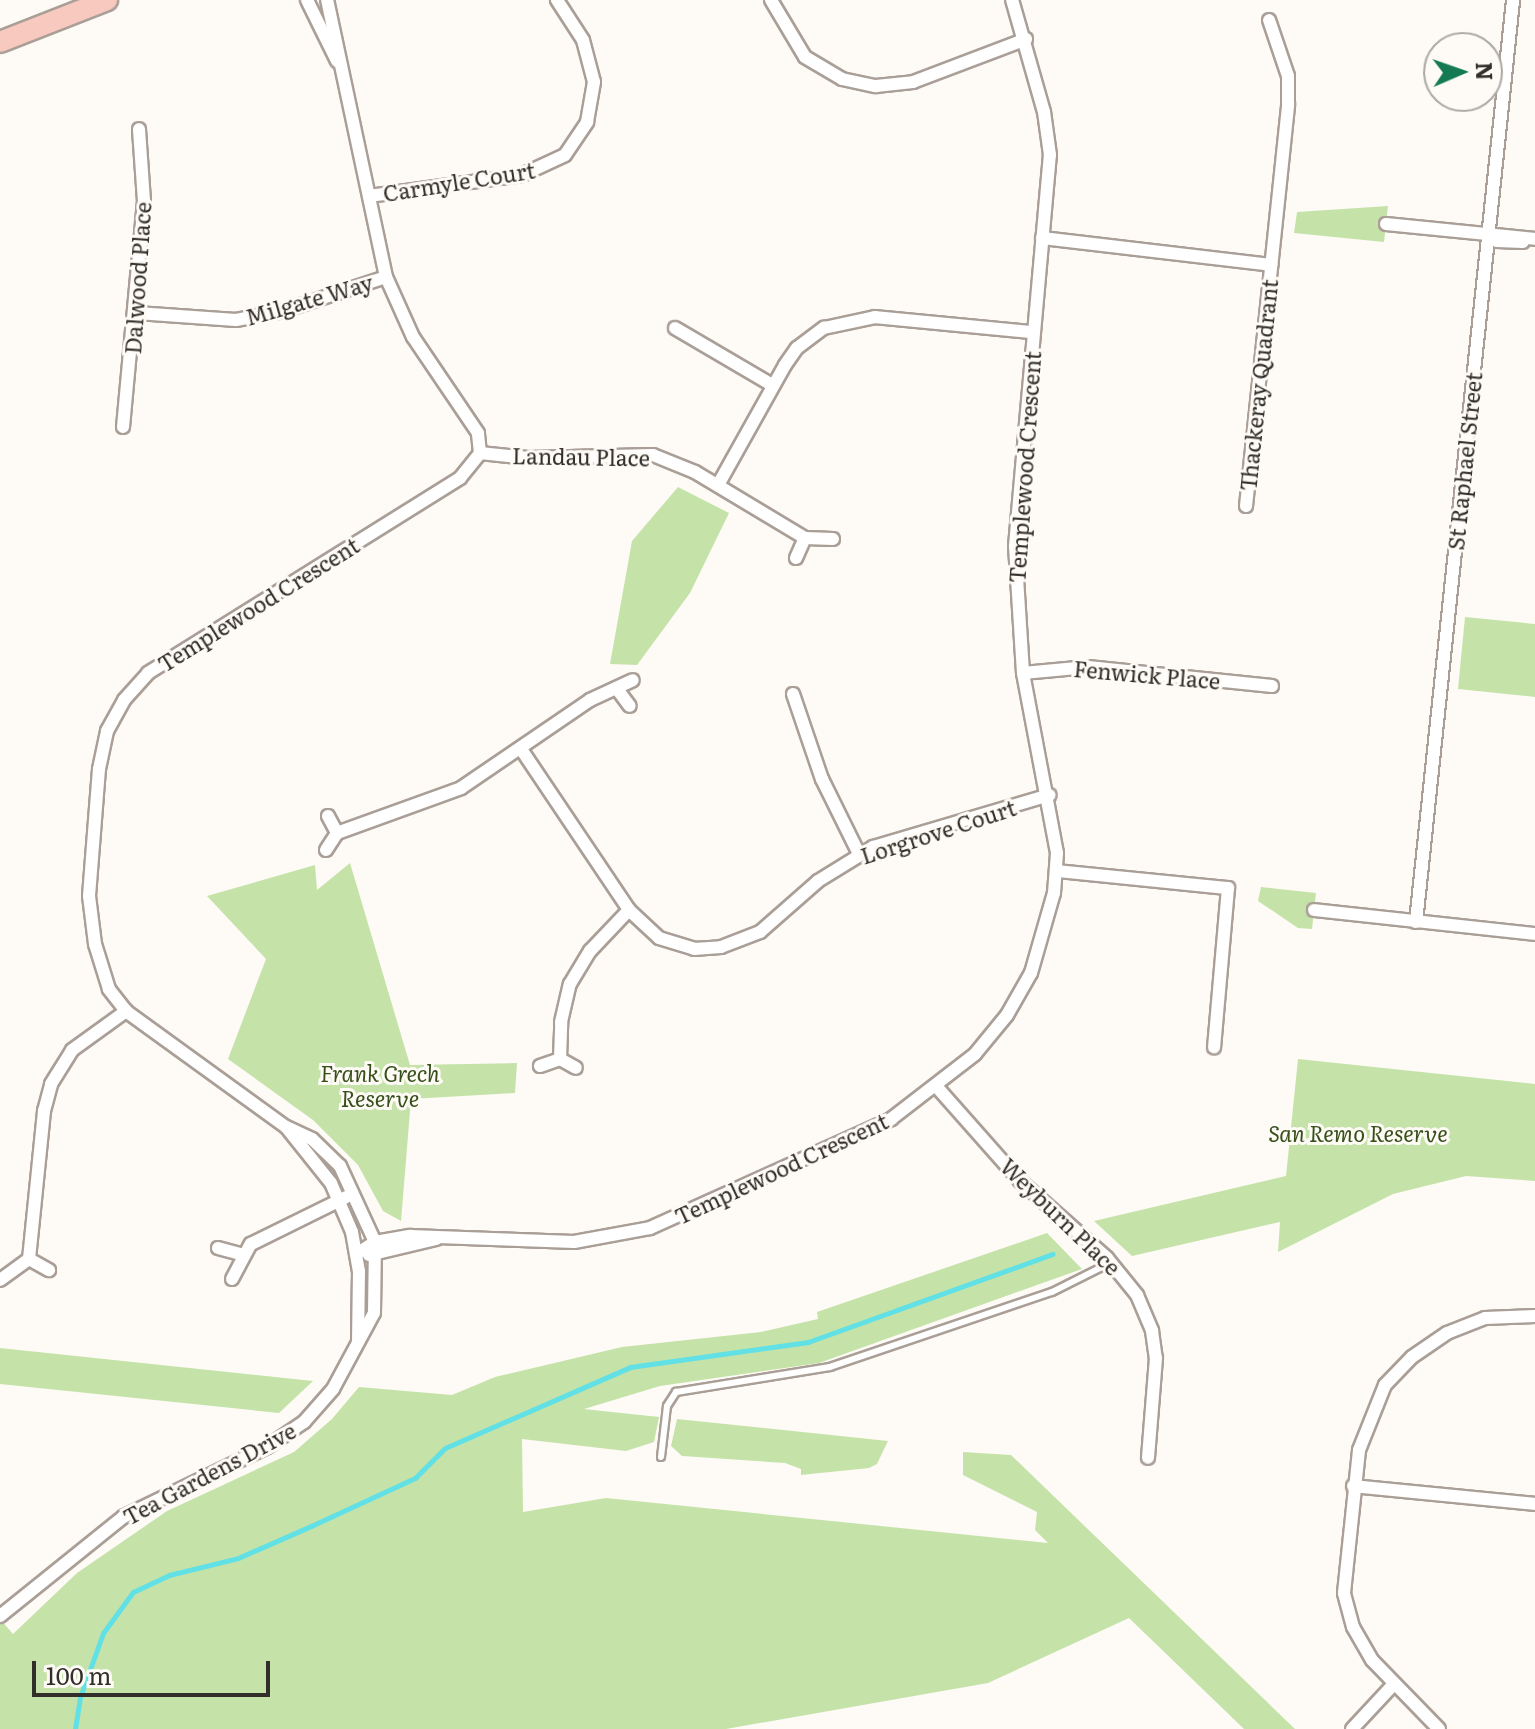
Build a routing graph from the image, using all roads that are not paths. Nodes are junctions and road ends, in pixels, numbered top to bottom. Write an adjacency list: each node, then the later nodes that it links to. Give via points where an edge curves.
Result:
1 (307, 0): 11 (street)
2 (327, 0): 11 (street)
3 (557, 0): 13 (street, Carmyle Court, via 583,40 594,82 587,122 565,155 522,175)
4 (771, 0): 9 (street, via 805,57 842,79 876,86 913,82)
5 (1012, 0): 9 (street, Templewood Crescent)
6 (1513, 0): 15 (street, St Raphael Street)
7 (98, 2): 10 (main road)
8 (1269, 20): 18 (street, Thackeray Quadrant, via 1288,76)
9 (1026, 39): 16 (street, Templewood Crescent, via 1050,155)
10 (0, 42)
11 (341, 67): 13 (street)
12 (139, 129): 20 (street, Dalwood Place, via 144,201)
13 (369, 196): 19 (street)
14 (1386, 224): 15 (street)
15 (1488, 234): 17 (street); 46 (street, St Raphael Street)
16 (1042, 238): 18 (street, Thackeray Quadrant); 22 (street, Templewood Crescent)
17 (1535, 240)
18 (1271, 265): 27 (street, Thackeray Quadrant)
19 (386, 277): 20 (street, Milgate Way, via 283,311 236,320); 25 (street, via 413,337 478,433)
20 (137, 313): 24 (street, Dalwood Place)
21 (675, 328): 23 (street)
22 (1032, 332): 23 (street, via 895,318 852,319 809,336); 31 (street, Templewood Crescent, via 1015,546)
23 (772, 385): 26 (street)
24 (123, 427)
25 (480, 453): 26 (street, Landau Place, via 549,459 639,453 669,460); 48 (street, Templewood Crescent, via 460,478 148,673 124,700 107,731 99,769 89,896 95,944 109,989)
26 (718, 485): 28 (street, Landau Place)
27 (1246, 506)
28 (805, 538): 29 (street, Landau Place); 30 (street)
29 (833, 539)
30 (796, 558)
31 (1023, 673): 33 (street, Fenwick Place, via 1088,667); 38 (street, Templewood Crescent)
32 (633, 680): 34 (street)
33 (1272, 686)
34 (617, 689): 36 (street); 37 (street, via 590,700)
35 (793, 694): 42 (street, via 822,779)
36 (630, 706)
37 (521, 749): 40 (street, via 441,798); 44 (street, Lorgrove Court)
38 (1050, 795): 42 (street, Lorgrove Court); 43 (street, Templewood Crescent)
39 (328, 816): 40 (street)
40 (337, 833): 41 (street)
41 (326, 850)
42 (859, 854): 44 (street, Lorgrove Court, via 818,881 770,925 721,947 670,943)
43 (1057, 871): 49 (street, via 1228,888); 53 (street, Templewood Crescent, via 1031,973 1007,1015 975,1054)
44 (629, 910): 50 (street, via 590,951 570,984)
45 (1314, 910): 46 (street)
46 (1416, 922): 47 (street)
47 (1535, 934)
48 (126, 1011): 54 (street, Templewood Crescent); 61 (street, via 72,1050 51,1084)
49 (1214, 1047)
50 (560, 1059): 51 (street); 52 (street)
51 (540, 1066)
52 (576, 1068)
53 (936, 1086): 58 (street, Templewood Crescent, via 870,1131 638,1231 558,1242 443,1237); 62 (street, Weyburn Place, via 1020,1181)
54 (286, 1127): 55 (street, Templewood Crescent, via 324,1148); 56 (street, Templewood Crescent)
55 (356, 1192): 56 (street); 58 (street, Templewood Crescent)
56 (339, 1200): 59 (street, Templewood Crescent); 60 (street)
57 (218, 1248): 60 (street)
58 (376, 1249): 59 (street, Templewood Crescent); 67 (street, Tea Gardens Drive, via 374,1313)
59 (358, 1253): 67 (street, Tea Gardens Drive)
60 (241, 1254): 64 (street)
61 (29, 1259): 63 (street); 65 (street)
62 (1112, 1262): 68 (lane, via 1063,1288 840,1364 676,1392 667,1406); 69 (street, Weyburn Place, via 1137,1295 1152,1331 1156,1374)
63 (49, 1270)
64 (232, 1279)
65 (0, 1280)
66 (1535, 1316): 70 (street, via 1485,1318 1447,1333 1412,1357 1385,1385 1367,1419)
67 (358, 1340): 72 (street, Tea Gardens Drive, via 333,1389 304,1422 267,1447 123,1517)
68 (661, 1457)
69 (1148, 1458)
70 (1353, 1486): 71 (street); 73 (street, via 1344,1593 1353,1627)
71 (1535, 1504)
72 (0, 1616)
73 (1394, 1684): 74 (street); 75 (street)
74 (1352, 1729)
75 (1439, 1729)

